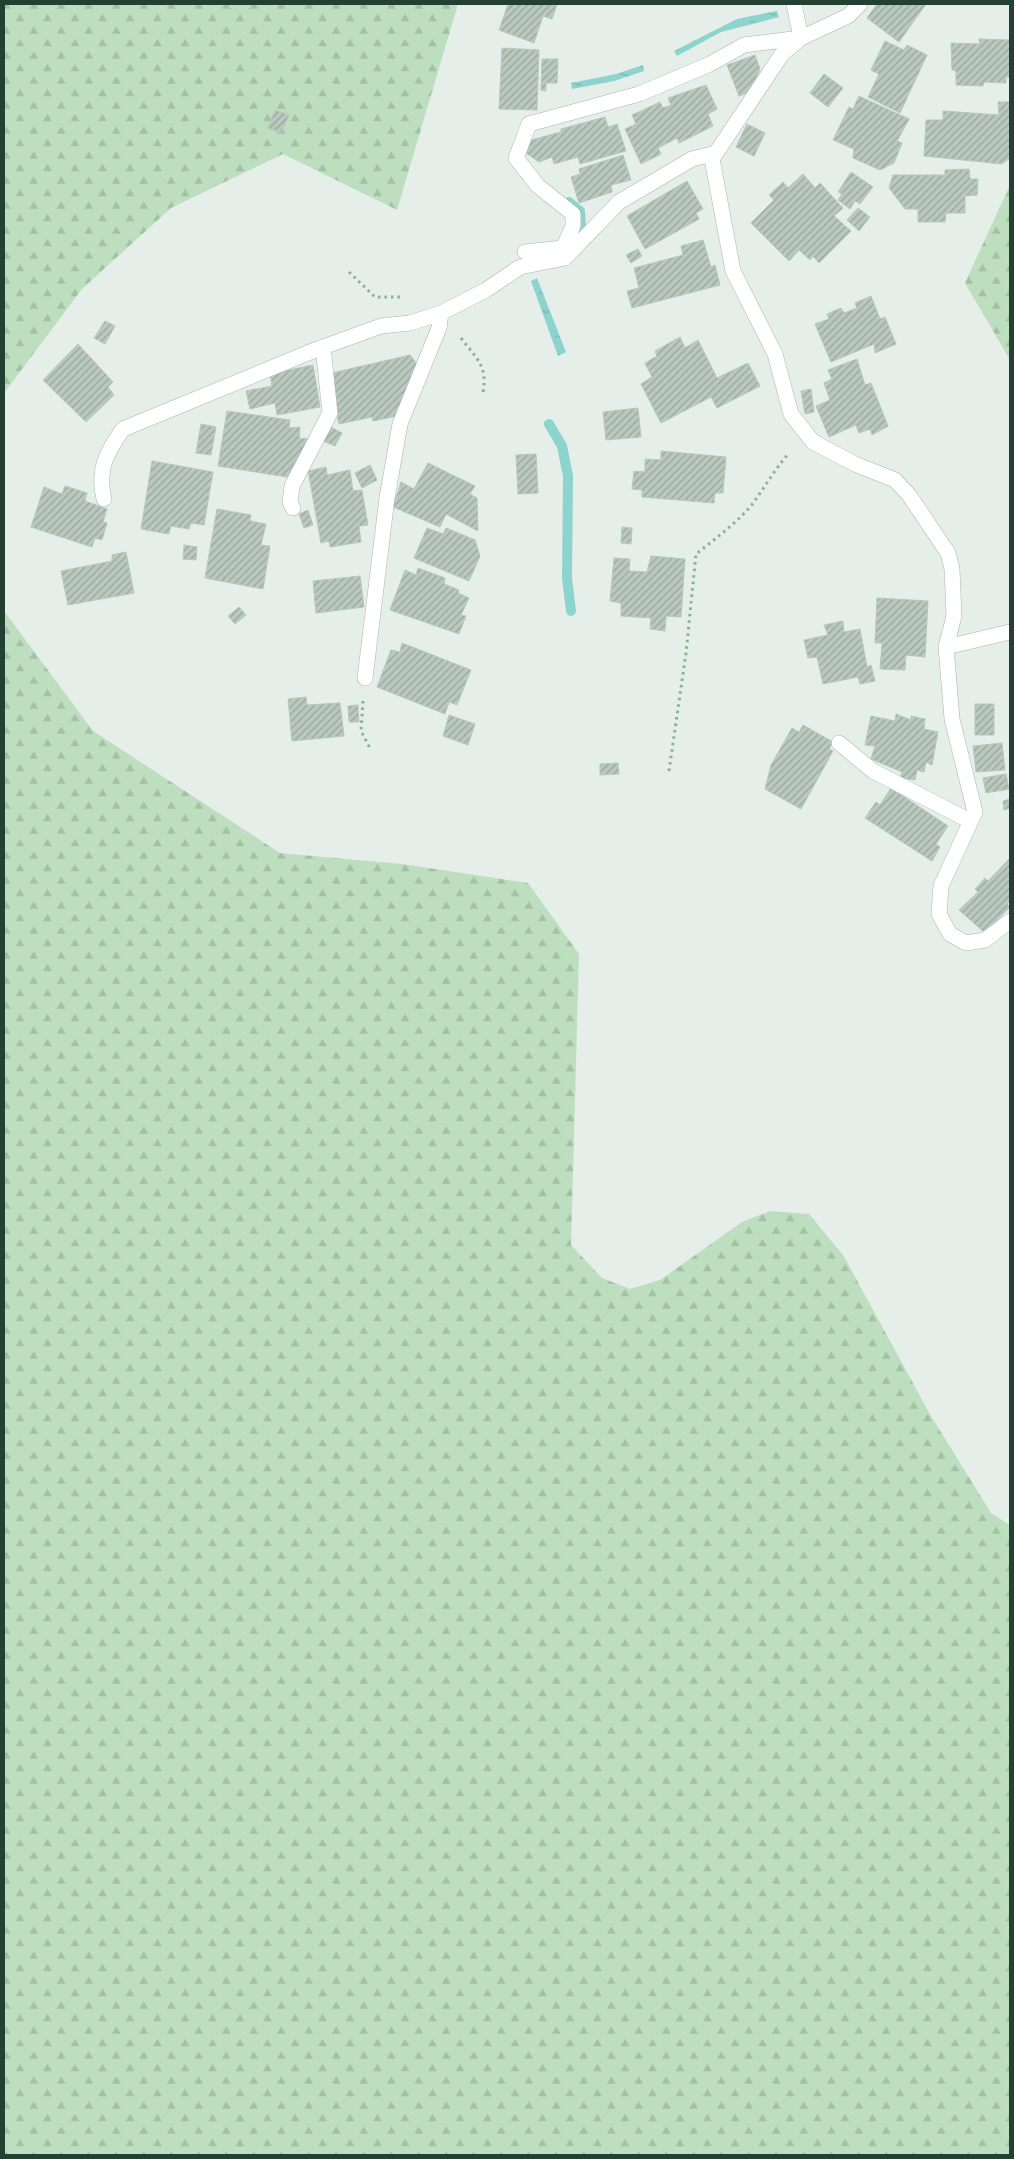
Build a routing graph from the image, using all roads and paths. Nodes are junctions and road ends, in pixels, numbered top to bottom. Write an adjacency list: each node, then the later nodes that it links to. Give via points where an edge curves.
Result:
1 (794, 4): 3 (street)
2 (860, 4): 3 (street, via 848,16)
3 (801, 38): 4 (street, via 782,54); 5 (street, via 744,46 639,94 529,124 516,158 538,186 573,214)
4 (716, 152): 5 (street, via 692,159 619,202); 11 (street, via 712,159 733,271 775,354 792,414)
5 (568, 250): 6 (street); 8 (street, via 565,258 520,267 486,290)
6 (525, 252)
7 (349, 272): 8 (path, via 375,297 421,297)
8 (437, 314): 9 (street, via 410,324 380,326); 10 (path, via 484,369); 16 (street, via 438,328 400,424)
9 (323, 348): 12 (street, via 123,429 109,449 100,481); 13 (street, via 330,413 292,486 290,502)
10 (483, 392)
11 (806, 434): 15 (street, via 813,442 838,455 895,480 909,495 948,553 954,616); 19 (path, via 729,529 696,554)
12 (104, 499)
13 (293, 508)
14 (1010, 632): 15 (street)
15 (946, 647): 20 (street, via 952,720 975,812)
16 (365, 678): 18 (path, via 361,732)
17 (840, 743): 20 (street, via 873,772)
18 (371, 750)
19 (669, 772)
20 (970, 822): 21 (street, via 941,886 939,914 950,934 966,943 986,940)
21 (1010, 921)

